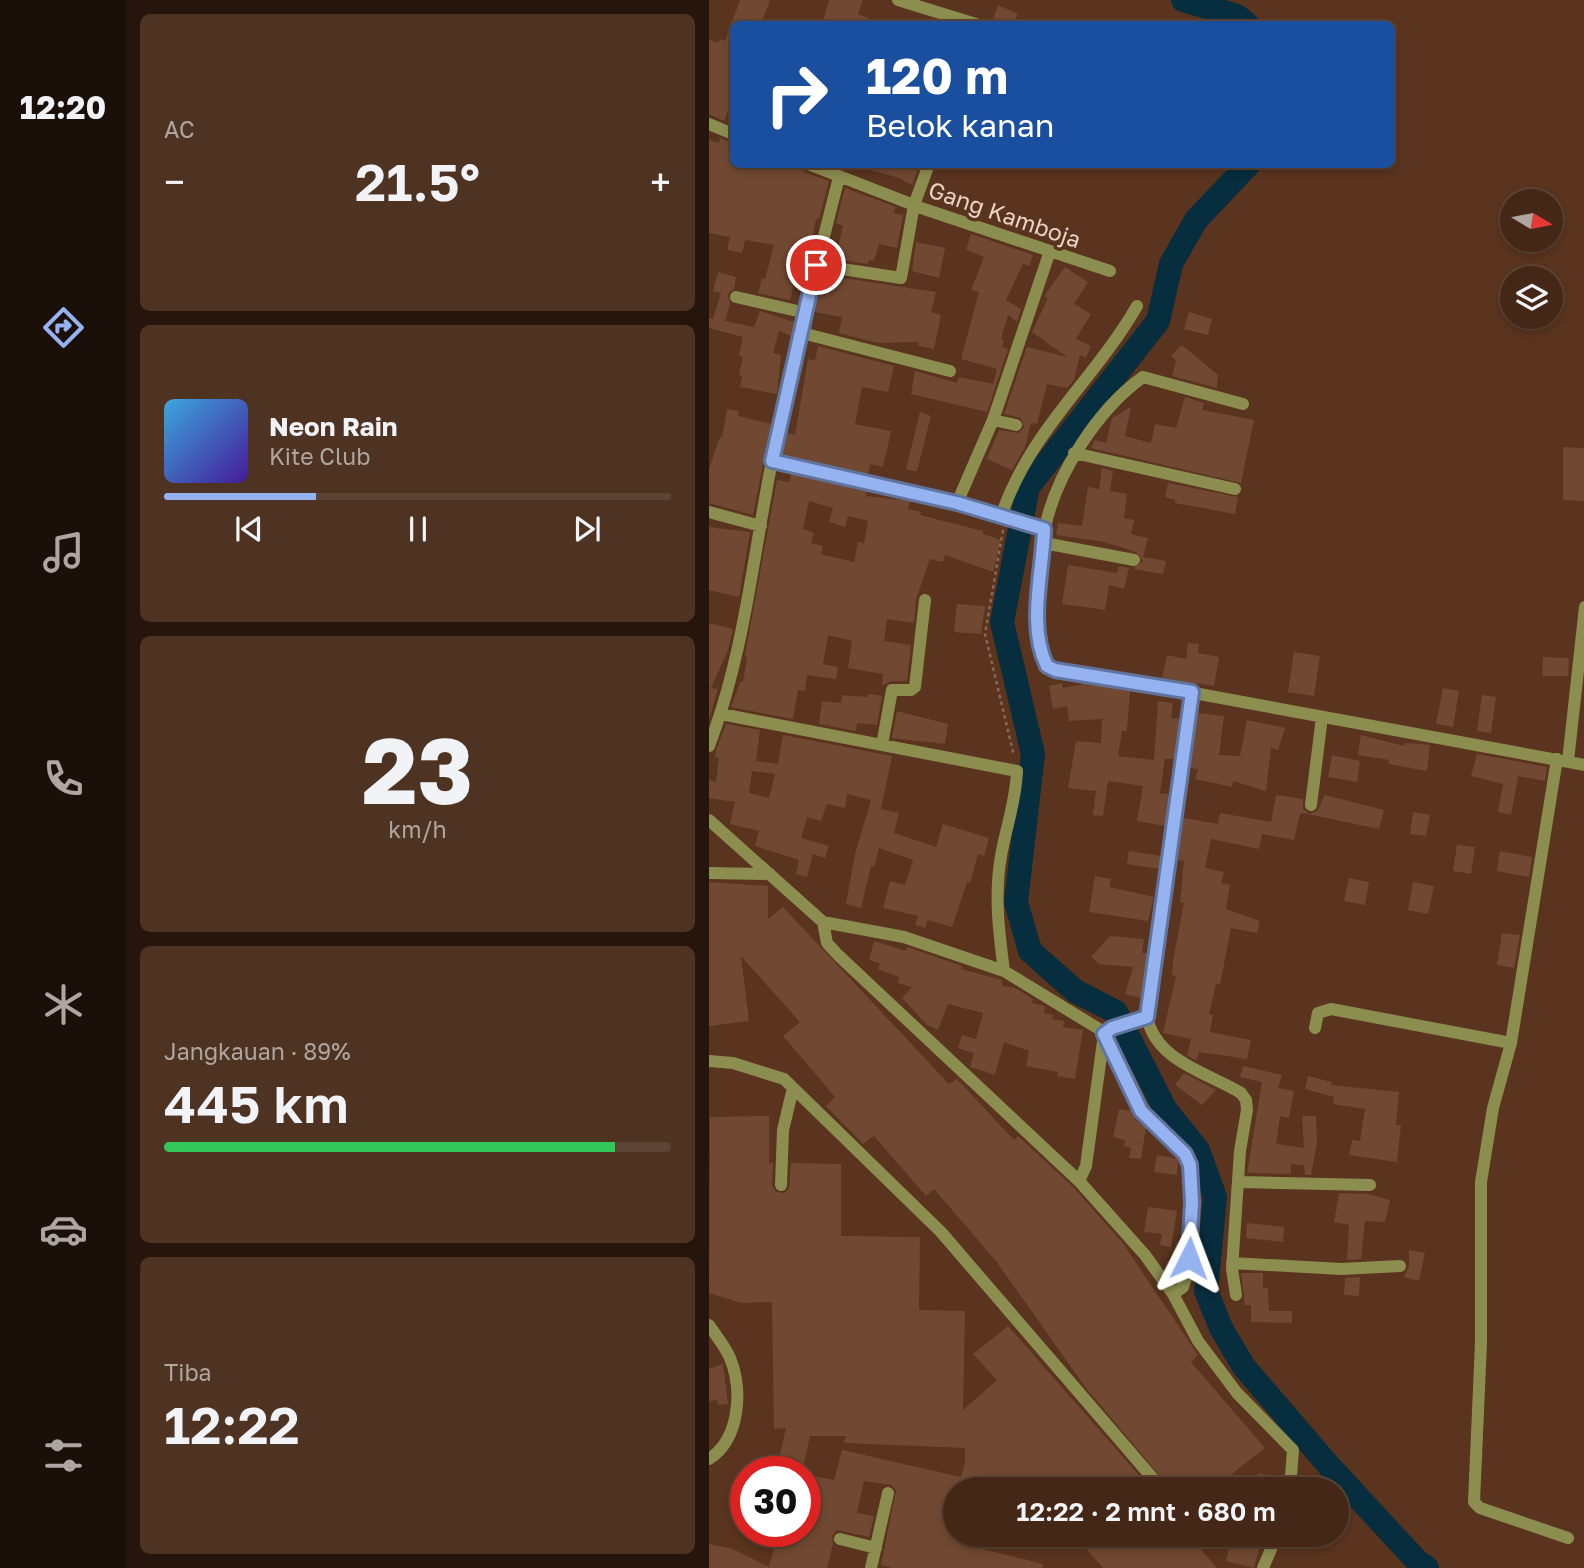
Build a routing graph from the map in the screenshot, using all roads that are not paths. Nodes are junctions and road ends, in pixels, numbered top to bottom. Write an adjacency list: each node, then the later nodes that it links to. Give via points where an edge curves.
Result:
1 (898, 0): 2 (street)
2 (966, 21)
3 (709, 124): 4 (street)
4 (730, 133)
5 (818, 168): 7 (street, Gang Kamboja)
6 (928, 168): 8 (street)
7 (839, 177): 8 (street, Gang Kamboja); 10 (street)
8 (914, 205): 9 (street, Gang Kamboja); 10 (street, via 900,279)
9 (1050, 251): 11 (street, Gang Kamboja); 18 (street)
10 (816, 265): 14 (street)
11 (1110, 271)
12 (736, 298): 14 (street)
13 (1137, 306): 25 (street, via 1120,335 1035,442 1010,490)
14 (806, 313): 15 (street)
15 (802, 333): 16 (street); 21 (street)
16 (949, 371)
17 (1243, 404): 20 (street, via 1143,377)
18 (993, 420): 19 (street); 23 (street)
19 (1016, 425)
20 (1074, 453): 22 (street); 27 (street)
21 (772, 461): 23 (street); 26 (street)
22 (1235, 489)
23 (957, 503): 25 (street)
24 (709, 512): 26 (street)
25 (1005, 517): 27 (street)
26 (761, 526): 33 (street)
27 (1041, 528): 28 (street)
28 (1044, 543): 29 (street); 32 (street, via 1038,618 1039,643 1047,666)
29 (1134, 560)
30 (925, 600): 35 (street, via 915,687 892,690)
31 (1584, 607): 37 (street)
32 (1192, 692): 34 (street); 45 (street)
33 (721, 714): 35 (street); 36 (street)
34 (1322, 717): 37 (street); 39 (street)
35 (882, 745): 44 (street, via 1017,771 1014,806 1000,860 997,917)
36 (709, 746)
37 (1562, 760): 38 (street); 48 (street)
38 (1584, 765)
39 (1311, 805)
40 (709, 820): 42 (street)
41 (709, 873): 42 (street)
42 (770, 874): 43 (street)
43 (823, 922): 44 (street, via 904,937); 51 (street, via 827,943 838,955)
44 (1004, 971): 47 (street)
45 (1143, 1019): 47 (street); 52 (street, via 1162,1048 1245,1097 1247,1119)
46 (1315, 1028): 48 (street, via 1318,1013 1331,1009)
47 (1108, 1031): 51 (street, via 1086,1166); 57 (street, via 1141,1111 1185,1154 1190,1165 1187,1275 1183,1287)
48 (1511, 1043): 64 (street, via 1493,1108 1481,1182 1481,1343 1474,1502)
49 (709, 1061): 50 (street, via 761,1070)
50 (793, 1088): 53 (street, via 783,1130); 61 (street, via 941,1232)
51 (1079, 1181): 57 (street)
52 (1238, 1182): 54 (street); 55 (street)
53 (781, 1185)
54 (1370, 1185)
55 (1232, 1263): 56 (street, via 1341,1269); 58 (street)
56 (1400, 1266)
57 (1173, 1294): 62 (street, via 1198,1341 1237,1393 1293,1450)
58 (1236, 1295)
59 (709, 1325): 60 (street, via 731,1361 737,1400 730,1436)
60 (709, 1459)
61 (1152, 1477)
62 (1291, 1477)
63 (888, 1493): 67 (street)
64 (1568, 1538)
65 (840, 1539): 67 (street)
66 (1272, 1547): 69 (street)
67 (876, 1548): 68 (street)
68 (871, 1568)
69 (1263, 1568)

